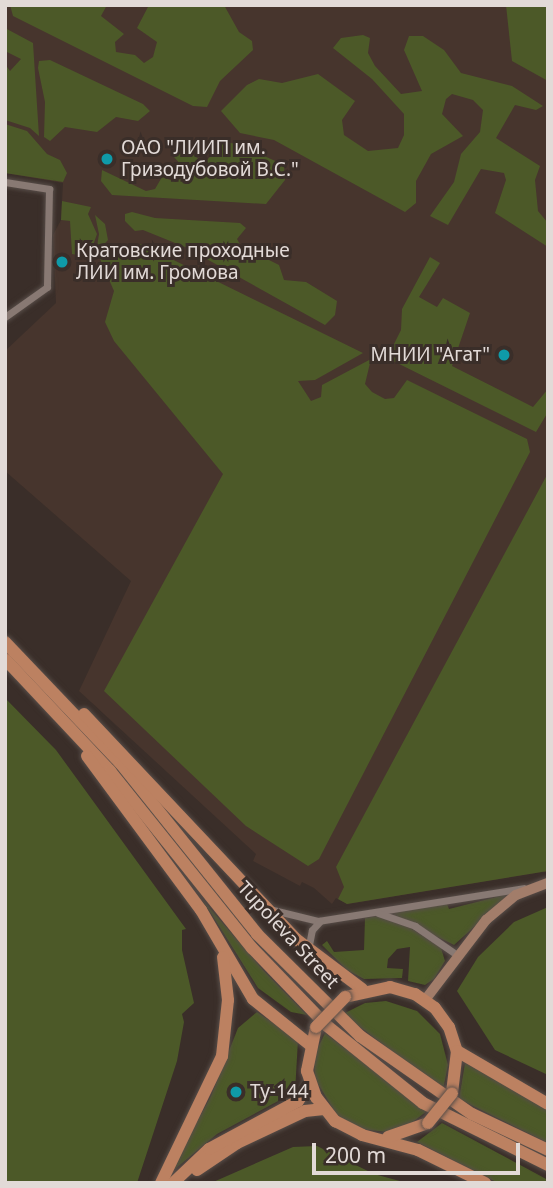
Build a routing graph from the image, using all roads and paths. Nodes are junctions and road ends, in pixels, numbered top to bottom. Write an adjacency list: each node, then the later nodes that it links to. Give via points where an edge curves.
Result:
1 (5, 182): 2 (street, via 50,189 47,287)
2 (5, 317)
3 (7, 647): 4 (main road, Tupoleva Street); 5 (main road, Tupoleva Street)
4 (51, 687): 8 (main road, Tupoleva Street, via 104,730); 22 (main road, Tupoleva Street, via 121,764 257,934 352,1029 472,1114)
5 (58, 713): 11 (main road, Tupoleva Street); 23 (main road, Tupoleva Street, via 252,948 326,1025 423,1103)
6 (548, 883): 7 (street)
7 (531, 887): 9 (street); 13 (street, via 503,905)
8 (266, 908): 10 (street); 12 (main road, Tupoleva Street)
9 (370, 912): 10 (street); 13 (street, via 402,919)
10 (320, 921): 12 (street, via 312,930)
11 (214, 931): 16 (main road, via 253,999); 24 (main road, via 227,973 222,1056)
12 (308, 950): 14 (main road, Tupoleva Street)
13 (457, 955): 15 (street)
14 (362, 989): 15 (main road, via 390,987); 16 (main road, bridge, via 345,997 316,1027)
15 (425, 1000): 17 (main road, via 443,1017)
16 (309, 1044): 18 (main road)
17 (457, 1051): 19 (main road); 21 (main road, bridge, via 452,1093 428,1123 412,1132)
18 (310, 1084): 20 (main road); 25 (main road, via 298,1101 208,1149)
19 (548, 1104)
20 (324, 1110): 21 (main road, via 347,1129); 26 (main road, via 305,1111 237,1143)
21 (377, 1138): 27 (main road, via 418,1150)
22 (548, 1150)
23 (548, 1165)
24 (161, 1183)
25 (173, 1183)
26 (184, 1183)
27 (485, 1183)

